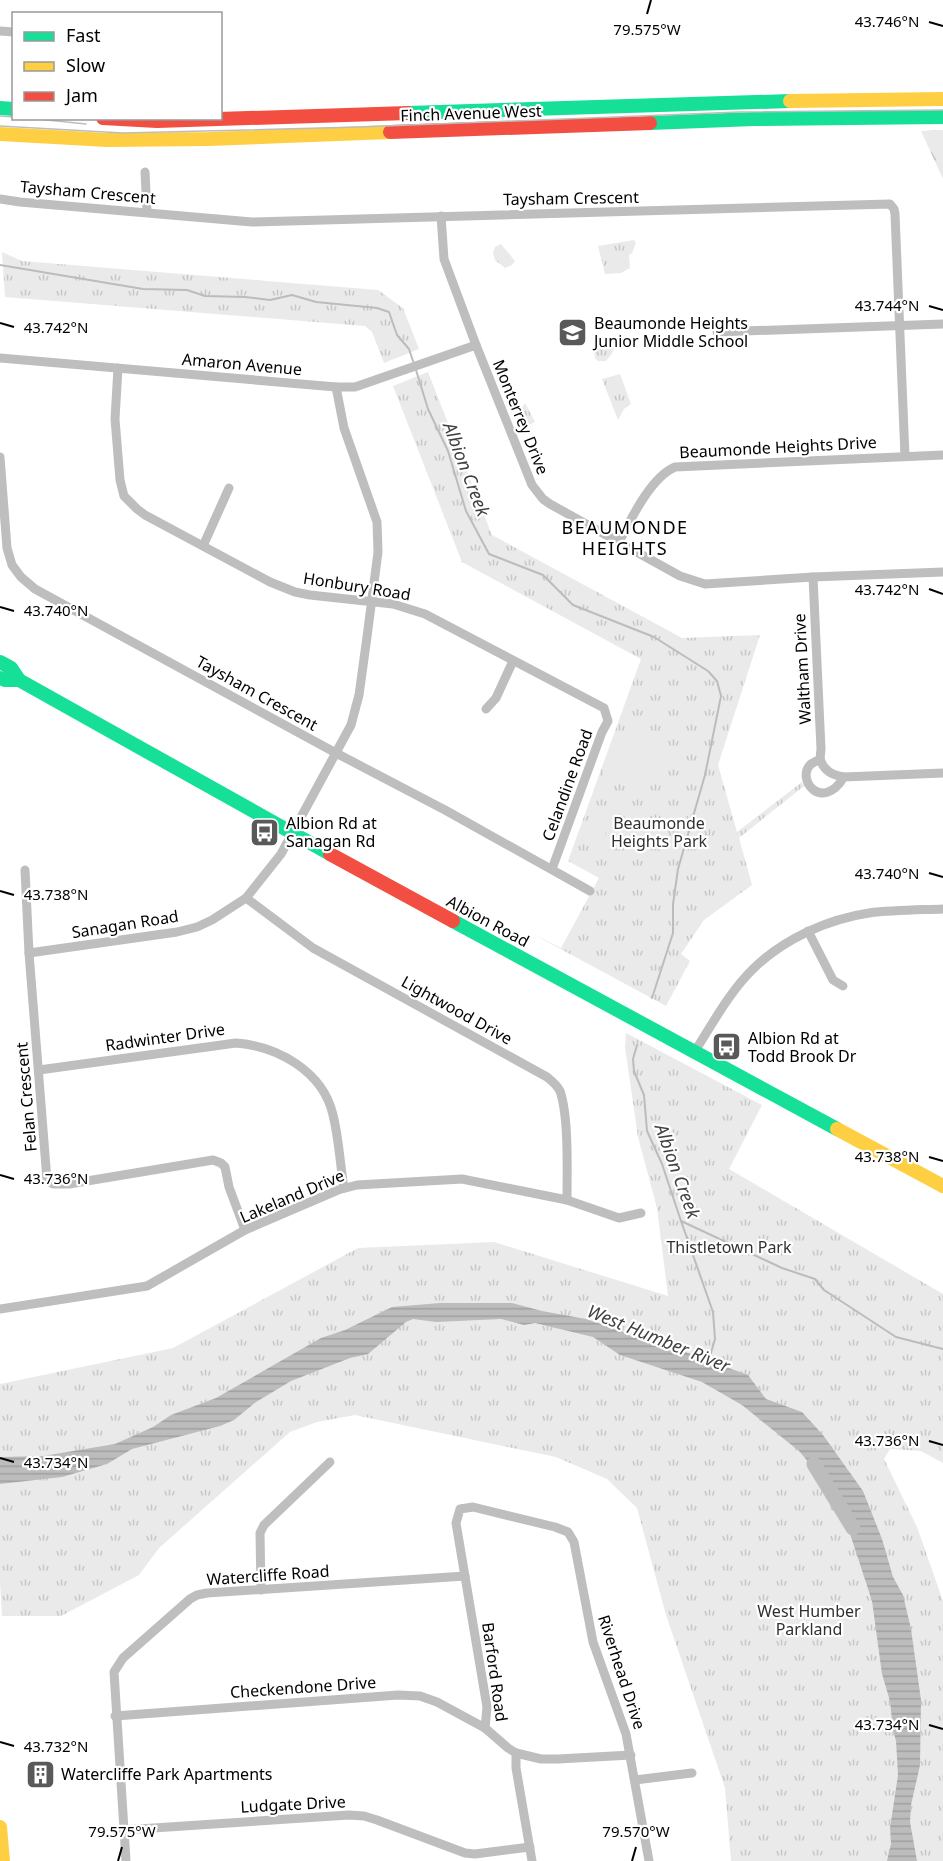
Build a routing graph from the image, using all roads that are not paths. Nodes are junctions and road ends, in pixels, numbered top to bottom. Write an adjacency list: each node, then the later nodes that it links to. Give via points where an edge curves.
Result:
1 (943, 99): 5 (main road, Finch Avenue West, via 745,101)
2 (943, 117): 6 (main road, Finch Avenue West, via 754,118 209,139 107,140)
3 (139, 120): 4 (main road, Finch Avenue West)
4 (208, 120)
5 (222, 120)
6 (0, 134)
7 (145, 172): 9 (street)
8 (0, 199): 9 (street, Taysham Crescent)
9 (147, 212): 10 (street, Taysham Crescent, via 252,222)
10 (441, 216): 12 (street, Taysham Crescent, via 890,204 895,214); 14 (street, Monterrey Drive, via 444,259)
11 (943, 324): 12 (street)
12 (900, 326): 13 (street); 19 (street, Taysham Crescent)
13 (717, 333)
14 (476, 345): 17 (street, Amaron Avenue, via 355,387); 22 (street, Monterrey Drive, via 527,476 543,500)
15 (0, 358): 16 (street, Amaron Avenue)
16 (118, 368): 17 (street, Amaron Avenue); 23 (street, Honbury Road, via 116,419 124,496 145,515)
17 (336, 387): 26 (street, Sanagan Road, via 344,428 377,522)
18 (943, 455): 19 (street, Beaumonde Heights Drive)
19 (905, 456): 22 (street, Beaumonde Heights Drive, via 675,467 655,481)
20 (0, 457): 33 (street, Taysham Crescent, via 7,548 21,577 35,589)
21 (229, 488): 23 (street)
22 (618, 542): 25 (street, Monterrey Drive, via 680,576 705,584)
23 (203, 546): 26 (street, Honbury Road, via 295,592)
24 (943, 572): 25 (street, Monterrey Drive)
25 (813, 577): 34 (street, Waltham Drive)
26 (372, 603): 27 (street, Honbury Road, via 393,604 425,614); 33 (street, Sanagan Road, via 359,695 351,725)
27 (513, 661): 31 (street); 32 (street, Honbury Road)
28 (0, 662): 30 (main road, Albion Road, via 11,668)
29 (0, 678): 30 (main road, Albion Road)
30 (19, 680): 37 (main road, Albion Road)
31 (486, 710)
32 (605, 711): 38 (street, Celandine Road, via 608,721)
33 (336, 753): 37 (street, Sanagan Road); 38 (street, Taysham Crescent)
34 (820, 759): 36 (street, via 833,775); 36 (street, Waltham Drive, via 810,765 807,773 812,789 821,794 831,792)
35 (943, 773): 36 (street)
36 (844, 777)
37 (292, 834): 41 (street, Sanagan Road); 46 (main road, Albion Road)
38 (552, 869): 40 (street, Taysham Crescent)
39 (26, 870): 44 (street, Felan Crescent)
40 (590, 891)
41 (246, 898): 44 (street, Sanagan Road, via 197,927); 50 (street, Lightwood Drive, via 313,948 554,1083 564,1110)
42 (943, 909): 43 (street, via 867,913)
43 (808, 931): 45 (street, via 833,980); 46 (street, via 752,969)
44 (29, 953): 47 (street, Felan Crescent)
45 (843, 986)
46 (695, 1051): 48 (main road, Albion Road)
47 (39, 1070): 49 (street, Radwinter Drive, via 236,1042 270,1049 302,1068 324,1093 333,1115); 52 (street, Felan Crescent, via 46,1175 52,1184 213,1160 225,1167)
48 (943, 1186)
49 (344, 1188): 50 (street, Lakeland Drive, via 462,1179); 52 (street, Lakeland Drive)
50 (567, 1200): 51 (street, Lakeland Drive, via 619,1218)
51 (641, 1213)
52 (245, 1230): 53 (street, Lakeland Drive, via 147,1286)
53 (0, 1309)
54 (330, 1462): 57 (street, via 264,1525 260,1533)
55 (460, 1509): 56 (street, Barford Road, via 456,1523); 61 (street, Riverhead Drive, via 473,1507 568,1532 574,1542 593,1642)
56 (465, 1576): 57 (street, Watercliffe Road); 59 (street, Barford Road, via 488,1707)
57 (261, 1590): 58 (street, Watercliffe Road, via 207,1593 190,1599 117,1665)
58 (116, 1716): 59 (street, Checkendone Drive, via 398,1695 437,1702); 65 (street, Watercliffe Road)
59 (485, 1728): 60 (street, Barford Road)
60 (516, 1753): 61 (street, via 541,1759); 66 (street)
61 (631, 1755): 63 (street, Riverhead Drive)
62 (692, 1773): 63 (street)
63 (635, 1780): 70 (street, Riverhead Drive)
64 (0, 1827): 67 (main road)
65 (123, 1830): 66 (street, Ludgate Drive, via 350,1815 377,1820 465,1853); 68 (street, Watercliffe Road)
66 (530, 1847): 69 (street)
67 (3, 1861)
68 (126, 1861)
69 (532, 1861)
70 (649, 1861)

